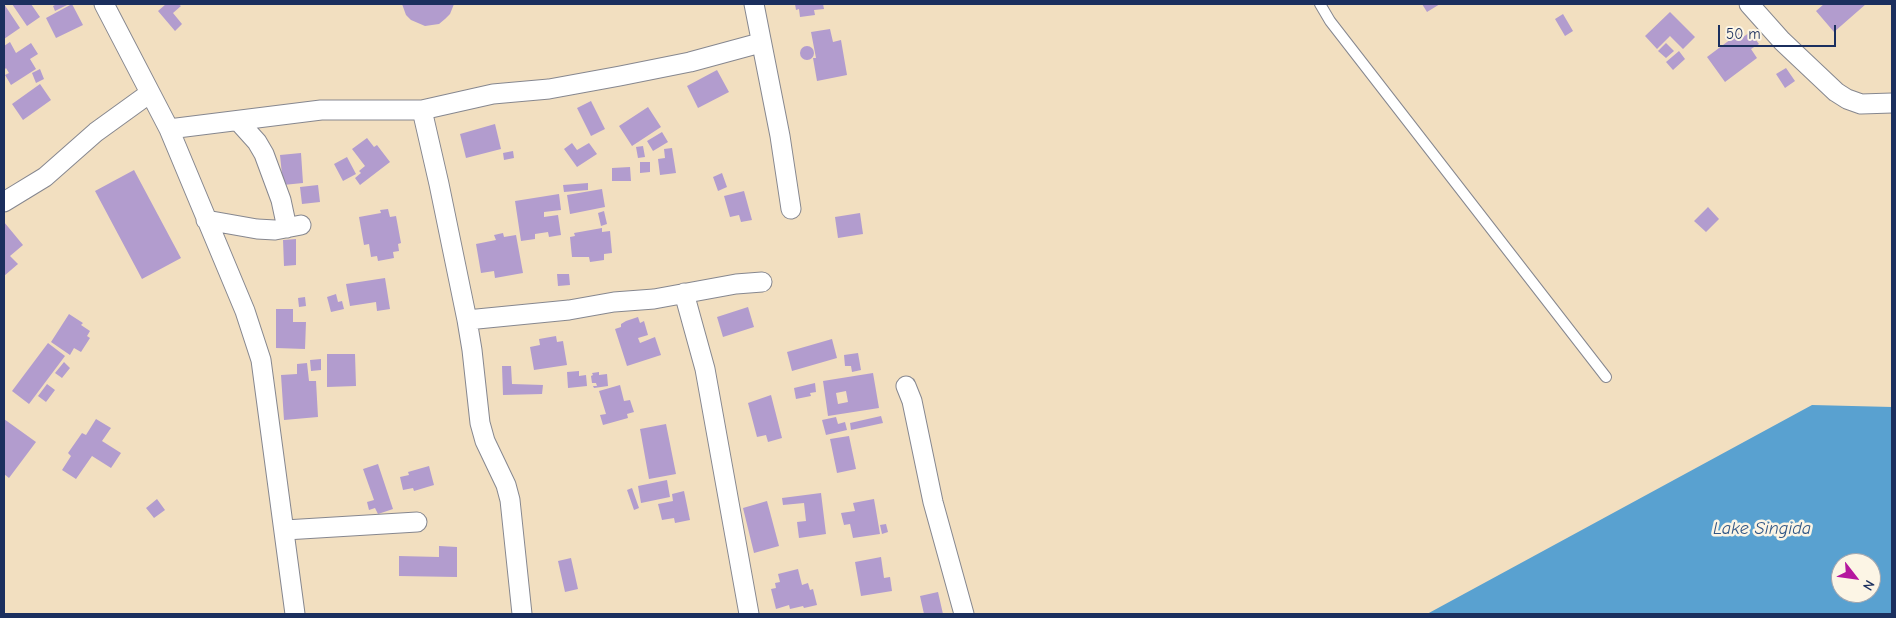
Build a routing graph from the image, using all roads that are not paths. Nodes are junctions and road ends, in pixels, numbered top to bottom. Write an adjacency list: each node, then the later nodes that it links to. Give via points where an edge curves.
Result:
1 (104, 4): 6 (street)
2 (754, 4): 5 (street)
3 (1320, 4): 17 (lane)
4 (1749, 4): 7 (street, via 1782,41 1836,92 1861,104)
5 (760, 44): 8 (street, via 620,76 549,89 493,94); 12 (street, via 780,136)
6 (150, 93): 10 (street); 11 (street, via 96,132 45,177)
7 (1892, 103)
8 (422, 110): 9 (street, via 320,110); 16 (street)
9 (239, 122): 10 (street); 13 (street, via 264,154 294,226 257,230)
10 (169, 129): 13 (street)
11 (4, 202)
12 (791, 209)
13 (206, 220): 20 (street, via 245,311 261,360)
14 (762, 282): 15 (street)
15 (684, 293): 16 (street, via 569,310); 23 (street, via 704,369)
16 (466, 320): 22 (street, via 480,423 510,500)
17 (1606, 377)
18 (906, 386): 24 (street)
19 (417, 522): 20 (street)
20 (284, 530): 21 (street)
21 (295, 614)
22 (522, 614)
23 (750, 614)
24 (964, 614)

